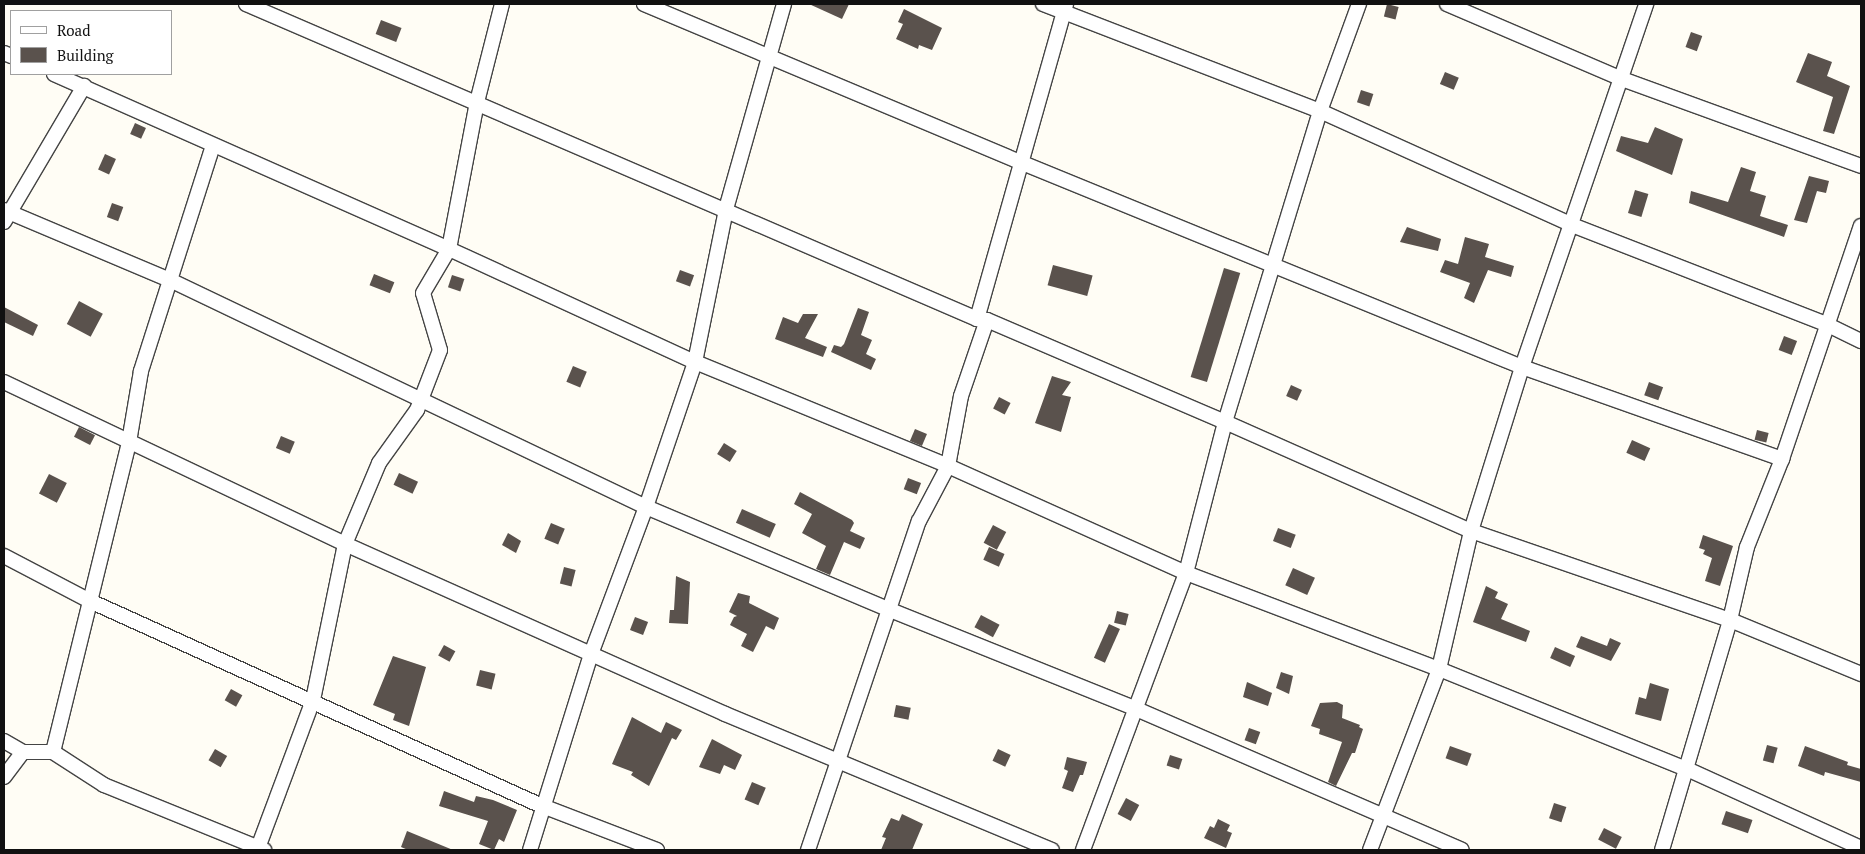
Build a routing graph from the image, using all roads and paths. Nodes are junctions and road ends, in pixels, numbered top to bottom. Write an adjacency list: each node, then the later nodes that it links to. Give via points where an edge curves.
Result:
1 (246, 4): 14 (street)
2 (502, 4): 14 (street)
3 (644, 4): 10 (street)
4 (784, 4): 10 (street)
5 (1044, 4): 9 (street)
6 (1359, 4): 15 (street)
7 (1447, 4): 12 (street)
8 (1646, 4): 12 (street)
9 (1065, 8): 15 (street); 17 (street)
10 (768, 55): 17 (street); 19 (street)
11 (56, 75): 13 (street)
12 (1622, 79): 18 (street); 21 (street)
13 (84, 86): 16 (street); 20 (street)
14 (477, 102): 19 (street); 23 (street)
15 (1320, 111): 21 (street); 24 (street)
16 (213, 146): 23 (street); 25 (street)
17 (1020, 162): 24 (street); 26 (street)
18 (1861, 166)
19 (726, 209): 26 (street); 29 (street)
20 (6, 215): 25 (street)
21 (1572, 225): 27 (street); 30 (street)
22 (1861, 226): 27 (street)
23 (449, 249): 29 (street); 32 (street, via 423,293 440,350)
24 (1274, 266): 30 (street); 33 (street)
25 (170, 280): 32 (street); 34 (street, via 141,370)
26 (982, 319): 33 (street); 36 (street, via 961,396)
27 (1828, 325): 28 (street); 35 (street)
28 (1861, 340)
29 (695, 362): 36 (street); 37 (street)
30 (1522, 367): 35 (street); 38 (street)
31 (4, 382): 34 (street)
32 (422, 400): 37 (street); 39 (street, via 379,463)
33 (1225, 422): 38 (street); 41 (street)
34 (129, 442): 39 (street); 42 (street)
35 (1782, 460): 44 (street, via 1746,547)
36 (948, 466): 41 (street); 43 (street, via 919,521)
37 (646, 506): 43 (street); 45 (street)
38 (1471, 531): 44 (street); 46 (street)
39 (345, 544): 45 (street); 48 (street)
40 (4, 556): 42 (street)
41 (1186, 573): 46 (street); 49 (street)
42 (90, 601): 48 (street); 52 (street)
43 (888, 609): 49 (street); 53 (street)
44 (1730, 620): 47 (street); 54 (street)
45 (591, 654): 53 (street); 56 (street)
46 (1439, 669): 54 (street); 57 (street)
47 (1861, 674)
48 (313, 700): 56 (street); 59 (street)
49 (1134, 708): 57 (street); 64 (street)
50 (4, 741): 51 (street)
51 (24, 752): 52 (street); 55 (street)
52 (53, 752): 59 (street, via 104,785)
53 (838, 761): 62 (street); 63 (street)
54 (1687, 769): 58 (street); 67 (street)
55 (4, 777)
56 (545, 807): 60 (street); 61 (street)
57 (1383, 816): 65 (street); 66 (street)
58 (1861, 848)
59 (262, 849)
60 (530, 850)
61 (657, 850)
62 (808, 850)
63 (1052, 850)
64 (1083, 850)
65 (1370, 850)
66 (1462, 850)
67 (1662, 850)

